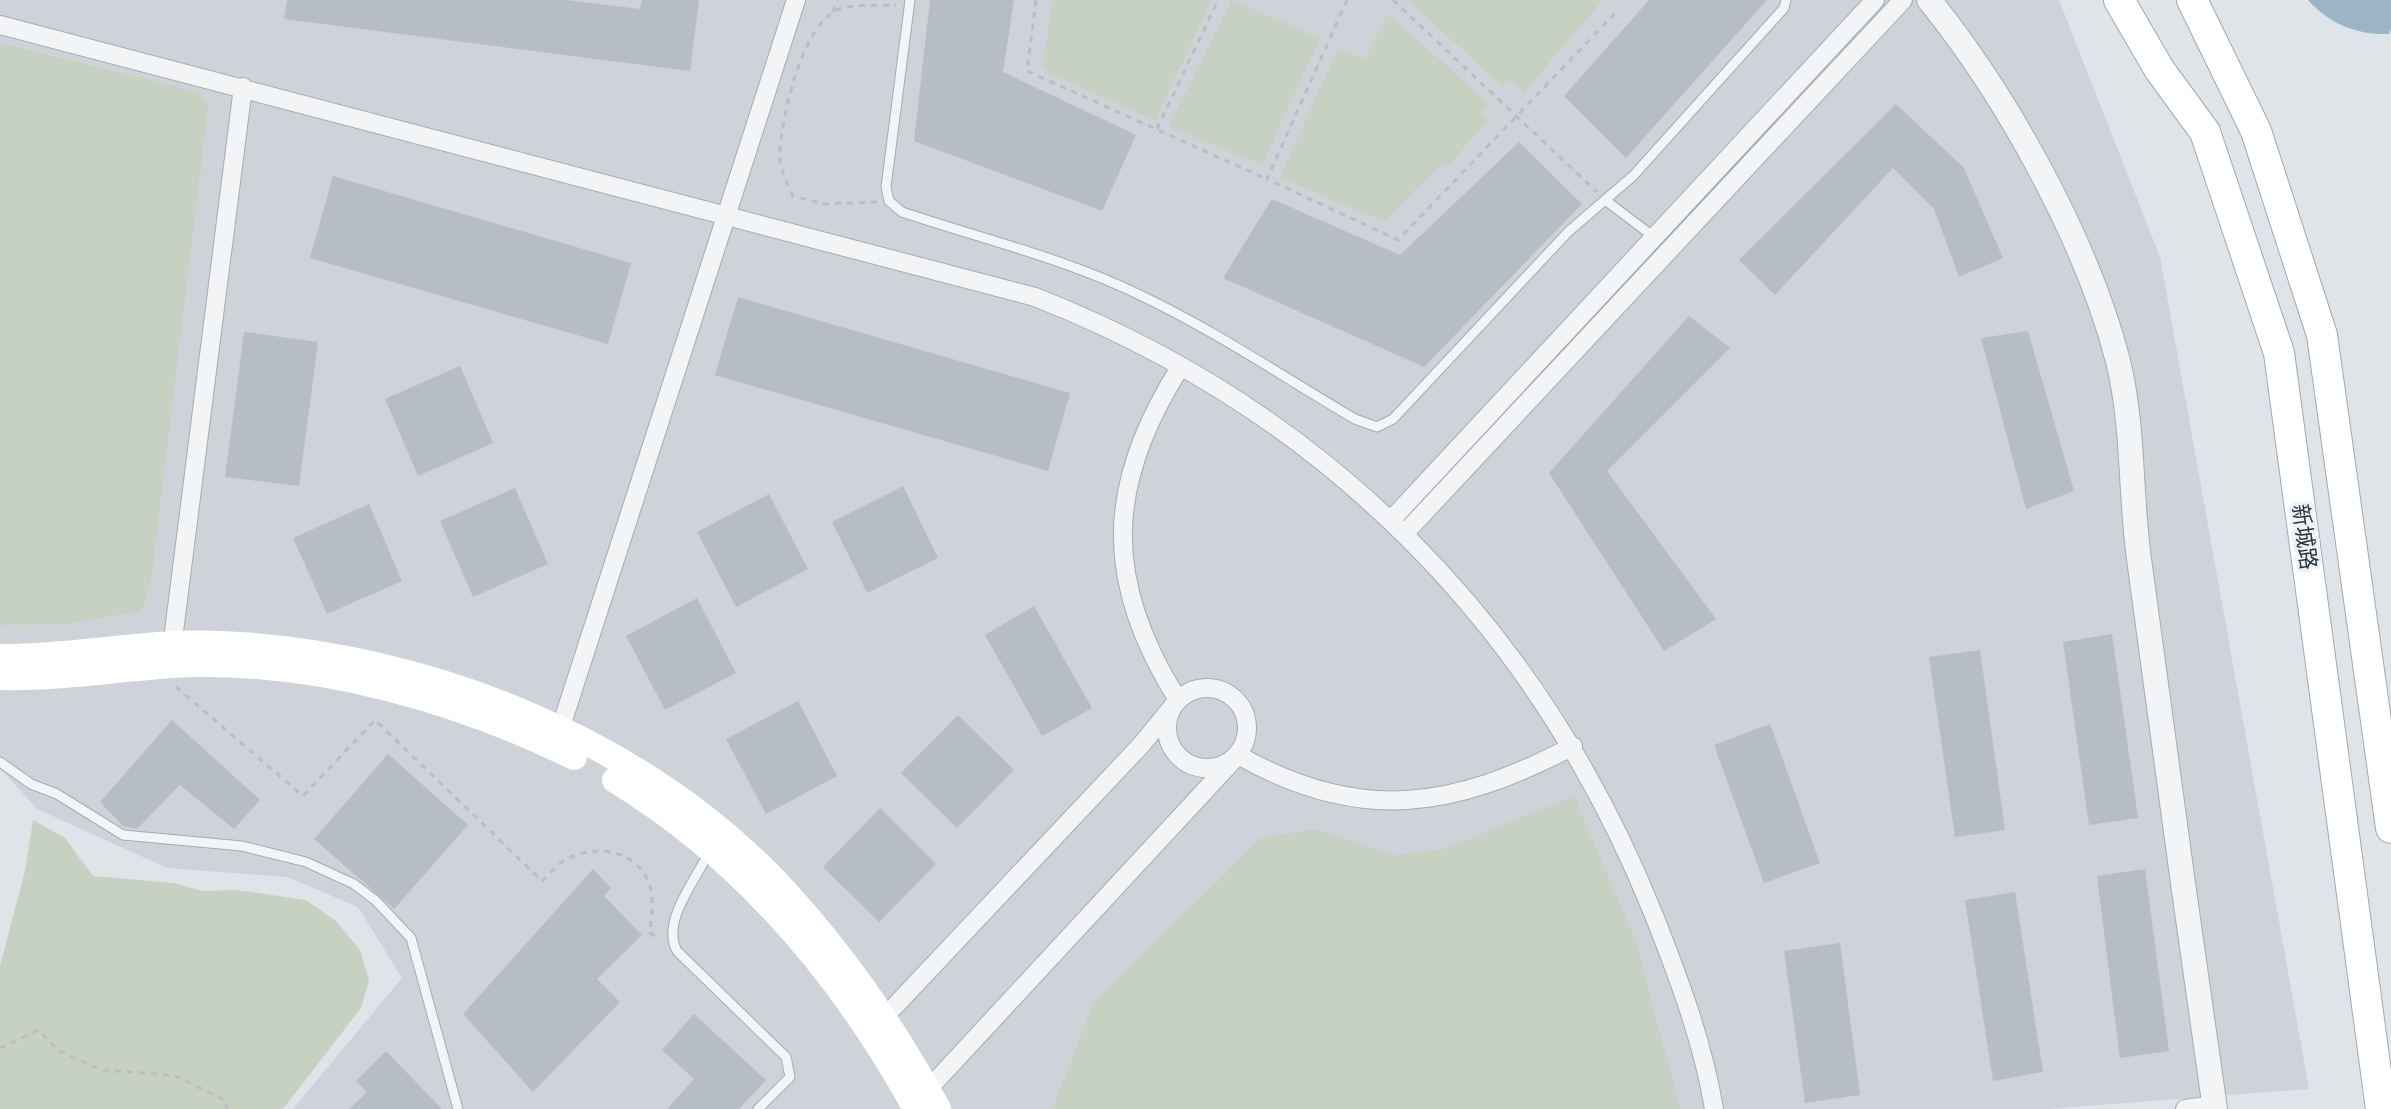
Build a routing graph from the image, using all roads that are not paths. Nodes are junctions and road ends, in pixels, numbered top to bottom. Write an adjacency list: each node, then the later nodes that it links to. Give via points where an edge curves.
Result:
1 (796, 0): 12 (street)
2 (1786, 0): 11 (lane, via 1633,176)
3 (1875, 0): 13 (street)
4 (1903, 0): 16 (street)
5 (1929, 0): 29 (street, via 1981,67 2025,144 2090,281 2118,360 2137,548)
6 (2119, 0): 34 (main road, 新城路, via 2159,69 2205,132 2279,353)
7 (2192, 0): 25 (main road, 新城路, via 2256,131 2322,335)
8 (910, 2): 11 (lane, via 886,187 889,201 902,212 1072,267 1142,296 1377,427 1393,419 1568,232)
9 (0, 25): 10 (street)
10 (243, 87): 12 (street); 17 (street)
11 (1605, 200): 13 (lane)
12 (726, 216): 14 (street, via 1035,297); 21 (street)
13 (1654, 237): 15 (street)
14 (1181, 366): 15 (street, via 1258,415); 20 (street, via 1136,455 1123,556 1136,621)
15 (1391, 520): 16 (street)
16 (1405, 533): 22 (street, via 1509,651)
17 (171, 654): 18 (main road); 19 (main road); 21 (main road, via 338,678)
18 (0, 657)
19 (0, 677)
20 (1178, 700): 23 (street, via 1188,692 1212,688 1234,698 1247,732); 23 (street, via 1167,723 1172,748 1180,758 1203,769); 27 (street)
21 (557, 739): 26 (main road); 27 (main road, via 657,785 748,856 806,916)
22 (1573, 746): 23 (street, via 1468,792 1392,803 1315,790); 32 (street, via 1667,947)
23 (1238, 755): 28 (street)
24 (0, 762): 30 (lane, via 123,835 242,846 306,862 354,884 411,938)
25 (2391, 828)
26 (711, 849): 27 (main road, via 773,908); 31 (lane, via 674,919 671,940 786,1057 790,1077)
27 (877, 1025): 28 (main road)
28 (924, 1103)
29 (2214, 1107): 33 (street)
30 (458, 1109)
31 (758, 1109)
32 (1714, 1109)
33 (2185, 1109)
34 (2381, 1109)

